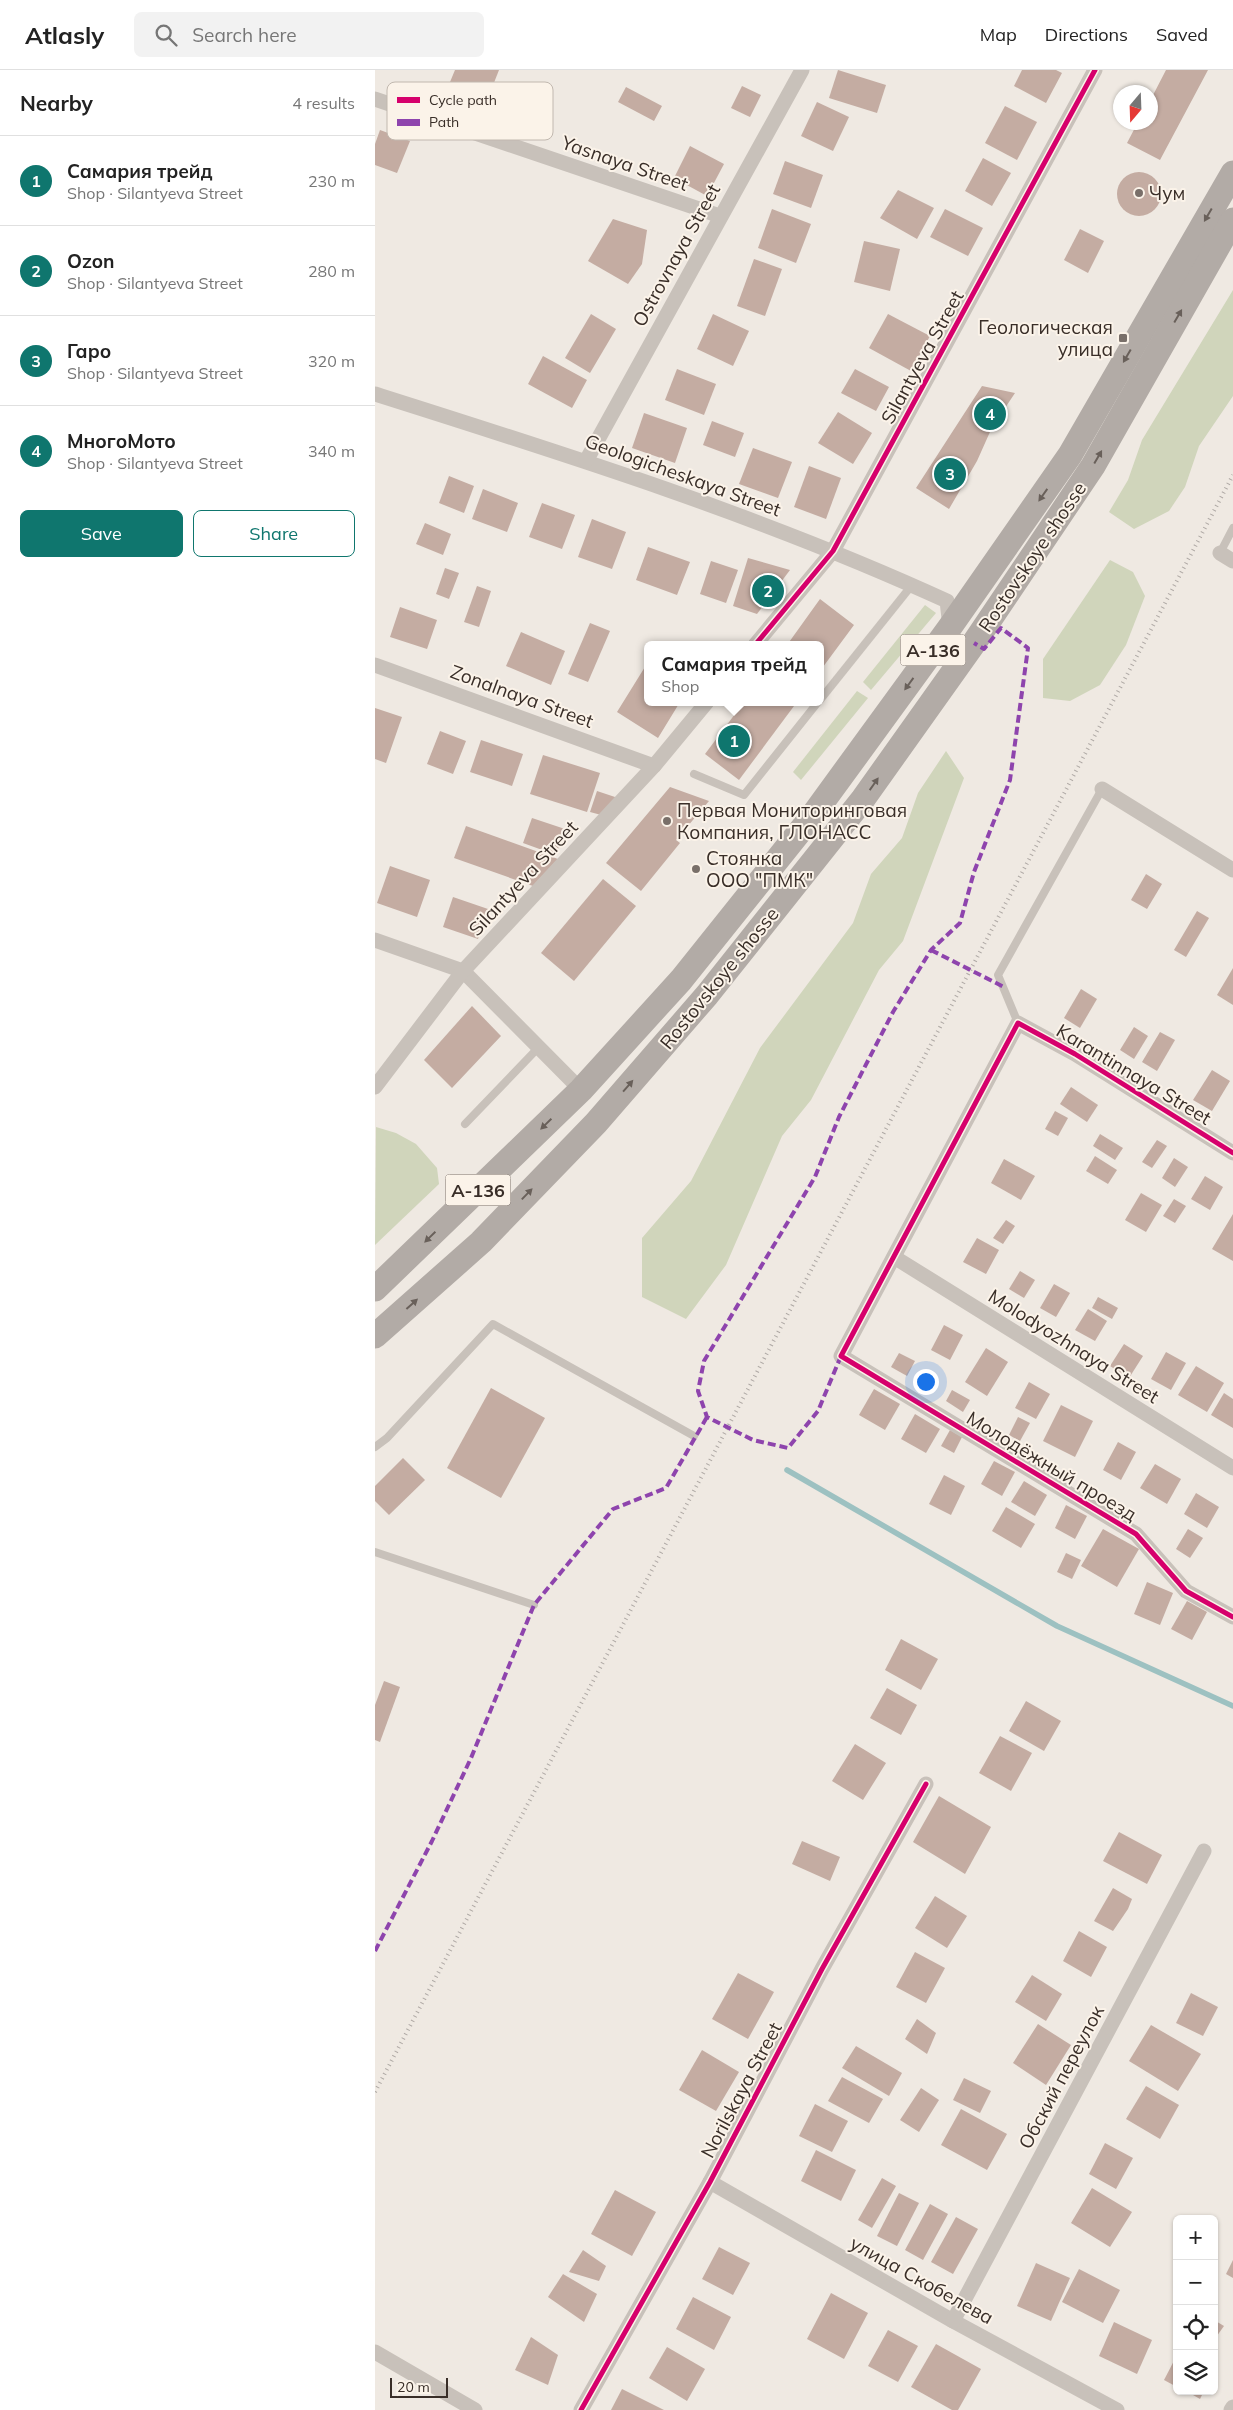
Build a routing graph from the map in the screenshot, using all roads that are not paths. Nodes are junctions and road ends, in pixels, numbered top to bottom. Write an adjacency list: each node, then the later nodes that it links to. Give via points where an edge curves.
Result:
1 (802, 70): 7 (street, Ostrovnaya Street)
2 (1095, 70): 12 (street, Silantyeva Street)
3 (375, 100): 4 (street, Yasnaya Street)
4 (387, 104)
5 (494, 140): 7 (street, Yasnaya Street)
6 (1233, 173): 15 (highway, Rostovskoye shosse / А-136, one-way to 15, via 1070,455)
7 (720, 216): 10 (street, Ostrovnaya Street)
8 (1233, 220): 35 (highway, Rostovskoye shosse / А-136, one-way to 8, via 481,1242 596,1123 707,995 863,799 974,643 1093,466)
9 (375, 394): 10 (street, Geologicheskaya Street)
10 (586, 461): 12 (street, Geologicheskaya Street)
11 (1233, 528): 13 (lane)
12 (833, 551): 14 (street, Geologicheskaya Street); 16 (street, Silantyeva Street)
13 (1227, 557)
14 (912, 585): 15 (street, Geologicheskaya Street, via 947,601); 18 (lane)
15 (950, 627): 30 (highway, Rostovskoye shosse / А-136, one-way to 30, via 813,815 681,980)
16 (758, 641)
17 (375, 664): 21 (street, Zonalnaya Street)
18 (824, 695)
19 (704, 706): 21 (street, Silantyeva Street)
20 (815, 706): 22 (lane, via 744,795)
21 (655, 766): 26 (street, Silantyeva Street)
22 (694, 774)
23 (1102, 789): 24 (street); 27 (lane, via 998,975)
24 (1233, 870)
25 (375, 940): 26 (street)
26 (463, 972): 28 (street); 29 (street, Silantyeva Street)
27 (1018, 1023): 32 (street, Karantinnaya Street, via 1075,1054); 33 (street)
28 (539, 1047): 30 (street); 31 (lane)
29 (375, 1087)
30 (581, 1090): 34 (highway, Rostovskoye shosse / А-136, one-way to 34)
31 (465, 1124)
32 (1233, 1153)
33 (894, 1257): 38 (street, Molodyozhnaya Street); 41 (street, Молодёжный проезд, via 841,1356 1136,1534 1186,1590)
34 (375, 1289)
35 (375, 1336)
36 (694, 1436): 37 (lane, via 493,1324)
37 (375, 1447)
38 (1233, 1468)
39 (375, 1552): 40 (lane)
40 (534, 1605)
41 (1233, 1617)
42 (926, 1784): 44 (street, Norilskaya Street, via 822,1969)
43 (1204, 1851): 45 (street, Обский переулок)
44 (710, 2182): 45 (street, улица Скобелева); 49 (street, Norilskaya Street)
45 (953, 2321): 50 (street, улица Скобелева)
46 (375, 2352): 48 (street)
47 (1233, 2406): 51 (street)
48 (475, 2410)
49 (581, 2410)
50 (1117, 2410)
51 (1231, 2410)

